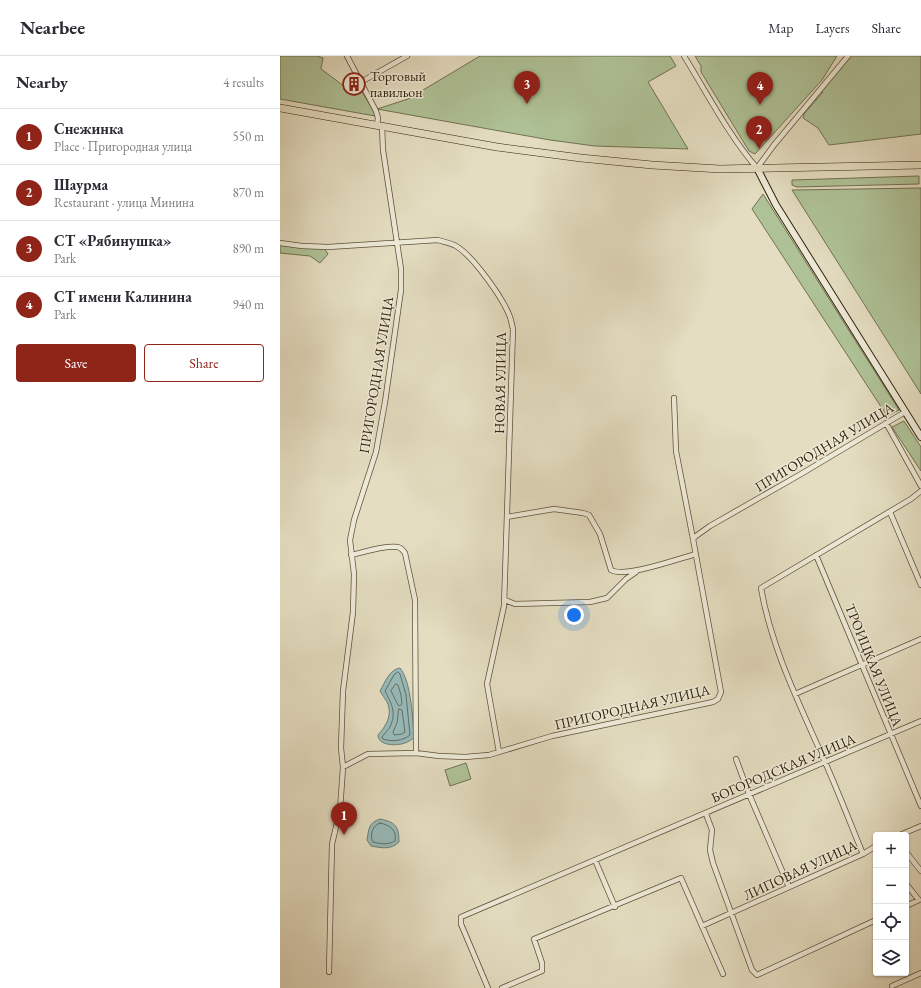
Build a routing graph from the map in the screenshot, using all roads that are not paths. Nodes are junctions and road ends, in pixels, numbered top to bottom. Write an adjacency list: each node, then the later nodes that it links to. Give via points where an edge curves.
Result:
1 (347, 56): 5 (street, ПРИГОРОДНАЯ УЛИЦА)
2 (407, 56): 5 (street)
3 (684, 56): 9 (street, via 742,149)
4 (848, 56): 9 (street)
5 (361, 82): 7 (street, ПРИГОРОДНАЯ УЛИЦА, via 376,111)
6 (280, 108): 7 (main road)
7 (380, 126): 9 (main road, via 497,147 581,158 684,167); 11 (street, ПРИГОРОДНАЯ УЛИЦА)
8 (921, 165): 9 (main road)
9 (757, 168): 13 (street, via 776,205)
10 (280, 243): 11 (street, НОВАЯ УЛИЦА, via 328,247)
11 (397, 243): 19 (street, НОВАЯ УЛИЦА, via 438,240 455,245 467,254 482,272 510,317 513,329); 22 (street, ПРИГОРОДНАЯ УЛИЦА, via 401,290 385,402 376,452 354,520 350,540)
12 (674, 398): 20 (street, ПРИГОРОДНАЯ УЛИЦА, via 676,451)
13 (905, 412): 14 (street, ПРИГОРОДНАЯ УЛИЦА); 15 (street)
14 (886, 423): 16 (street); 20 (street, ПРИГОРОДНАЯ УЛИЦА, via 710,526)
15 (921, 437)
16 (921, 486)
17 (921, 491): 18 (street)
18 (890, 512): 23 (street); 25 (street)
19 (507, 517): 24 (street, via 554,509 589,515 600,534 611,570); 26 (street, НОВАЯ УЛИЦА)
20 (693, 539): 21 (street, ПРИГОРОДНАЯ УЛИЦА)
21 (696, 554): 24 (street); 32 (street, ПРИГОРОДНАЯ УЛИЦА, via 721,692 718,699 552,736)
22 (351, 555): 33 (street, via 377,548 399,547 405,553 415,600); 36 (street, ПРИГОРОДНАЯ УЛИЦА, via 354,574 353,612 343,691)
23 (816, 555): 28 (street, ТРОИЦКАЯ УЛИЦА); 29 (street, via 761,588 771,632)
24 (639, 570): 26 (street, via 607,598 590,602 515,604)
25 (921, 584)
26 (505, 600): 32 (street, НОВАЯ УЛИЦА, via 487,684)
27 (921, 639): 28 (street)
28 (862, 664): 29 (street); 31 (street, ТРОИЦКАЯ УЛИЦА)
29 (795, 694): 35 (street)
30 (921, 721): 31 (street, БОГОРОДСКАЯ УЛИЦА)
31 (890, 734): 35 (street, БОГОРОДСКАЯ УЛИЦА); 38 (street, ТРОИЦКАЯ УЛИЦА)
32 (499, 752): 33 (street, ПРИГОРОДНАЯ УЛИЦА, via 465,757)
33 (416, 753): 36 (street, ПРИГОРОДНАЯ УЛИЦА, via 368,754)
34 (736, 759): 37 (street)
35 (825, 762): 37 (street, БОГОРОДСКАЯ УЛИЦА); 43 (street)
36 (343, 767): 55 (street, ПРИГОРОДНАЯ УЛИЦА, via 340,810 332,844)
37 (749, 794): 39 (street, БОГОРОДСКАЯ УЛИЦА); 47 (street)
38 (921, 806)
39 (706, 814): 45 (street); 52 (street, БОГОРОДСКАЯ УЛИЦА, via 712,830 710,850 713,863)
40 (921, 826): 41 (street)
41 (907, 832)
42 (873, 849): 43 (street, ЛИПОВАЯ УЛИЦА)
43 (863, 854): 47 (street, ЛИПОВАЯ УЛИЦА)
44 (909, 856): 46 (street)
45 (595, 860): 51 (street); 59 (street, via 462,917 461,924)
46 (921, 870)
47 (789, 887): 52 (street, ЛИПОВАЯ УЛИЦА)
48 (909, 887): 49 (street)
49 (920, 900): 50 (street)
50 (909, 905)
51 (615, 907): 54 (street, via 681,878); 60 (street, via 534,939 542,963 542,972)
52 (732, 913): 53 (street, БОГОРОДСКАЯ УЛИЦА, via 752,970 757,975); 54 (street, ЛИПОВАЯ УЛИЦА)
53 (873, 921)
54 (702, 926): 57 (street)
55 (329, 972)
56 (921, 973): 58 (street)
57 (723, 974)
58 (892, 986)
59 (488, 988)
60 (502, 988)

